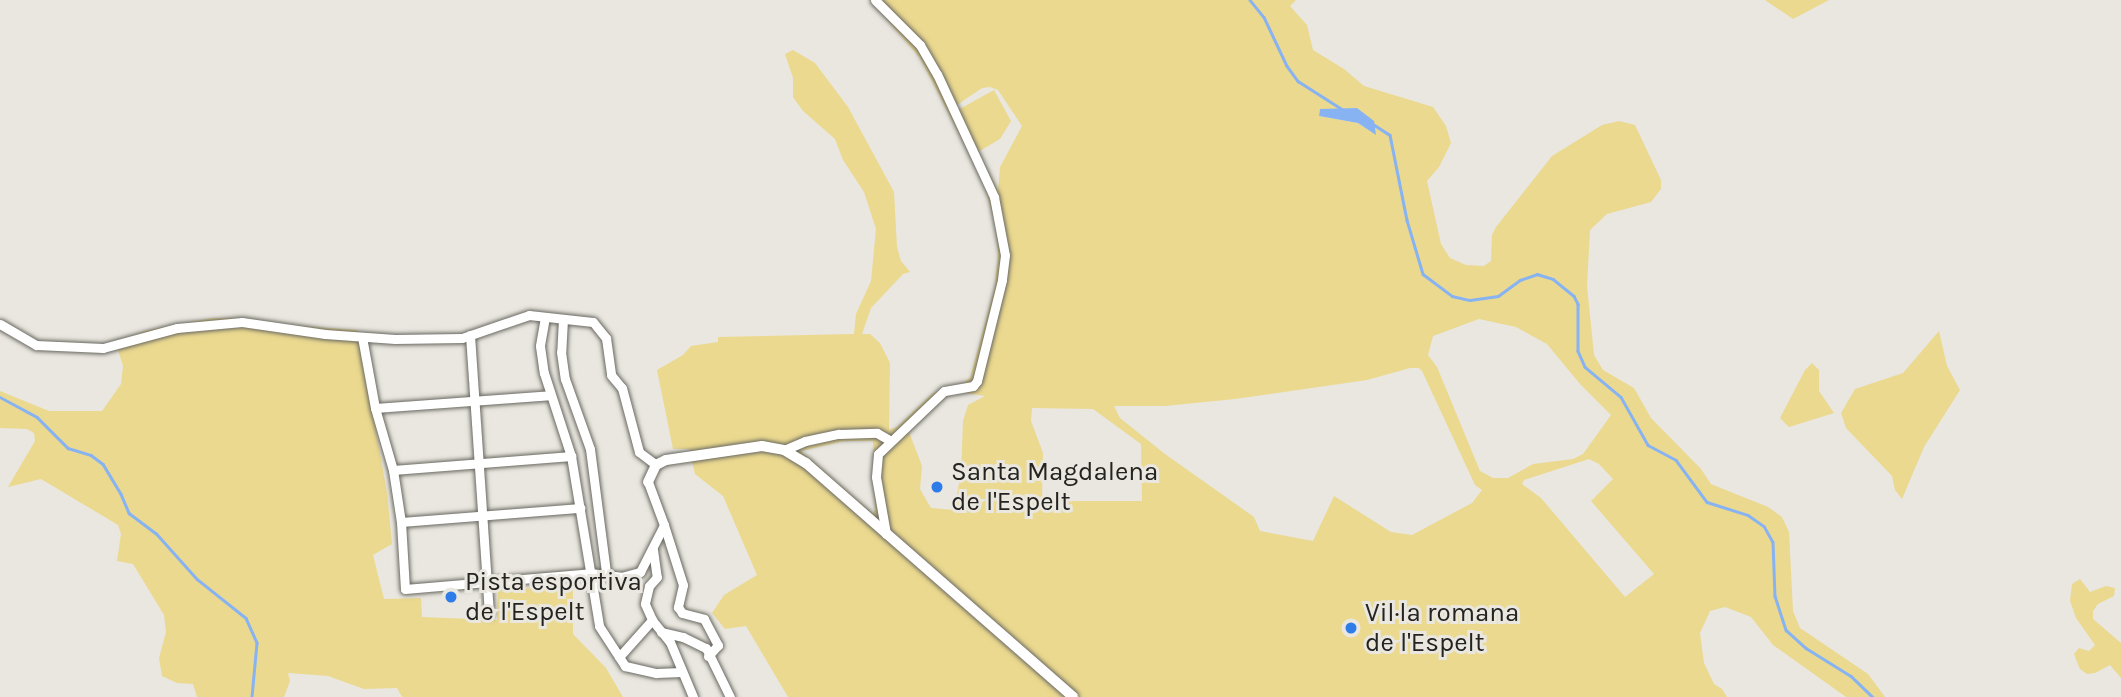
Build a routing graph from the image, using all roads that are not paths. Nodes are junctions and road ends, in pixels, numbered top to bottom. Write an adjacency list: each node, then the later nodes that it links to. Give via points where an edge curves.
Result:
1 (875, 0): 10 (street, via 920,45 937,74 994,197 1005,255 977,381 944,391)
2 (545, 317): 3 (street); 5 (street, via 529,315); 7 (street, via 540,346)
3 (563, 319): 14 (street, via 593,322 606,338 611,375 622,388 639,452); 24 (street, via 565,379 590,449)
4 (0, 324): 6 (street, via 36,345 103,348 177,328 242,322)
5 (470, 335): 6 (street); 8 (street)
6 (362, 337): 9 (street)
7 (550, 395): 8 (street); 12 (street)
8 (475, 400): 9 (street); 13 (street)
9 (375, 408): 15 (street)
10 (891, 441): 11 (street, via 877,433 839,434); 21 (street, via 878,454 876,477)
11 (784, 450): 14 (street, via 762,446); 21 (street, via 806,463)
12 (571, 456): 13 (street); 17 (street)
13 (480, 461): 15 (street); 18 (street)
14 (656, 465): 16 (street)
15 (393, 470): 19 (street)
16 (648, 482): 20 (street)
17 (580, 508): 18 (street); 23 (street)
18 (484, 518): 19 (street); 25 (street)
19 (401, 523): 25 (street, via 405,589)
20 (664, 525): 22 (street); 29 (street, via 683,584 678,607 704,619 719,645)
21 (886, 536): 34 (street)
22 (653, 550): 24 (street, via 640,572 621,577); 27 (street, via 657,577 649,586 645,604)
23 (590, 573): 24 (street); 25 (street); 30 (street, via 598,626)
24 (606, 573)
25 (488, 581): 26 (street)
26 (489, 613)
27 (652, 620): 28 (street); 30 (street)
28 (662, 632): 29 (street, via 691,640 706,648); 31 (street)
29 (708, 656): 33 (street)
30 (619, 657): 31 (street, via 625,666 656,673)
31 (682, 672): 32 (street)
32 (693, 697)
33 (730, 697)
34 (1073, 697)

